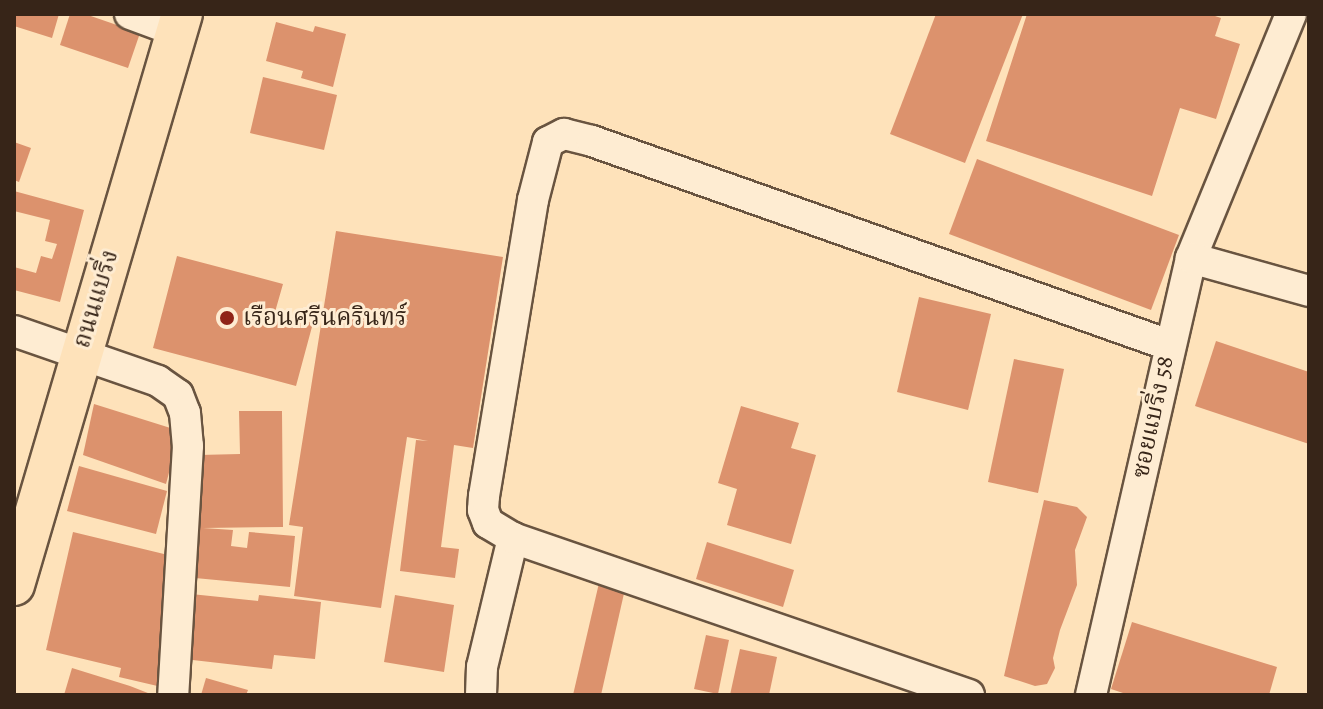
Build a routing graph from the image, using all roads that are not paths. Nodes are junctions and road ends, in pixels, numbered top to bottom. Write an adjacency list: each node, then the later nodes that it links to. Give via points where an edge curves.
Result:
1 (130, 14): 3 (street)
2 (1291, 14): 4 (street, ซอยแบริ่ง 58)
3 (179, 22): 8 (main road, ถนนแบริ่ง)
4 (1191, 258): 5 (street); 7 (street, ซอยแบริ่ง 58)
5 (1309, 291)
6 (14, 331): 8 (street)
7 (1169, 345): 9 (street, via 592,141 557,135 541,158 484,496 488,523); 14 (street, ซอยแบริ่ง 58)
8 (80, 354): 10 (main road, ถนนแบริ่ง); 11 (street, via 158,381 178,395 185,413 183,567)
9 (513, 538): 12 (street, via 482,667); 13 (street)
10 (14, 585)
11 (173, 695)
12 (481, 695)
13 (969, 695)
14 (1091, 695)

